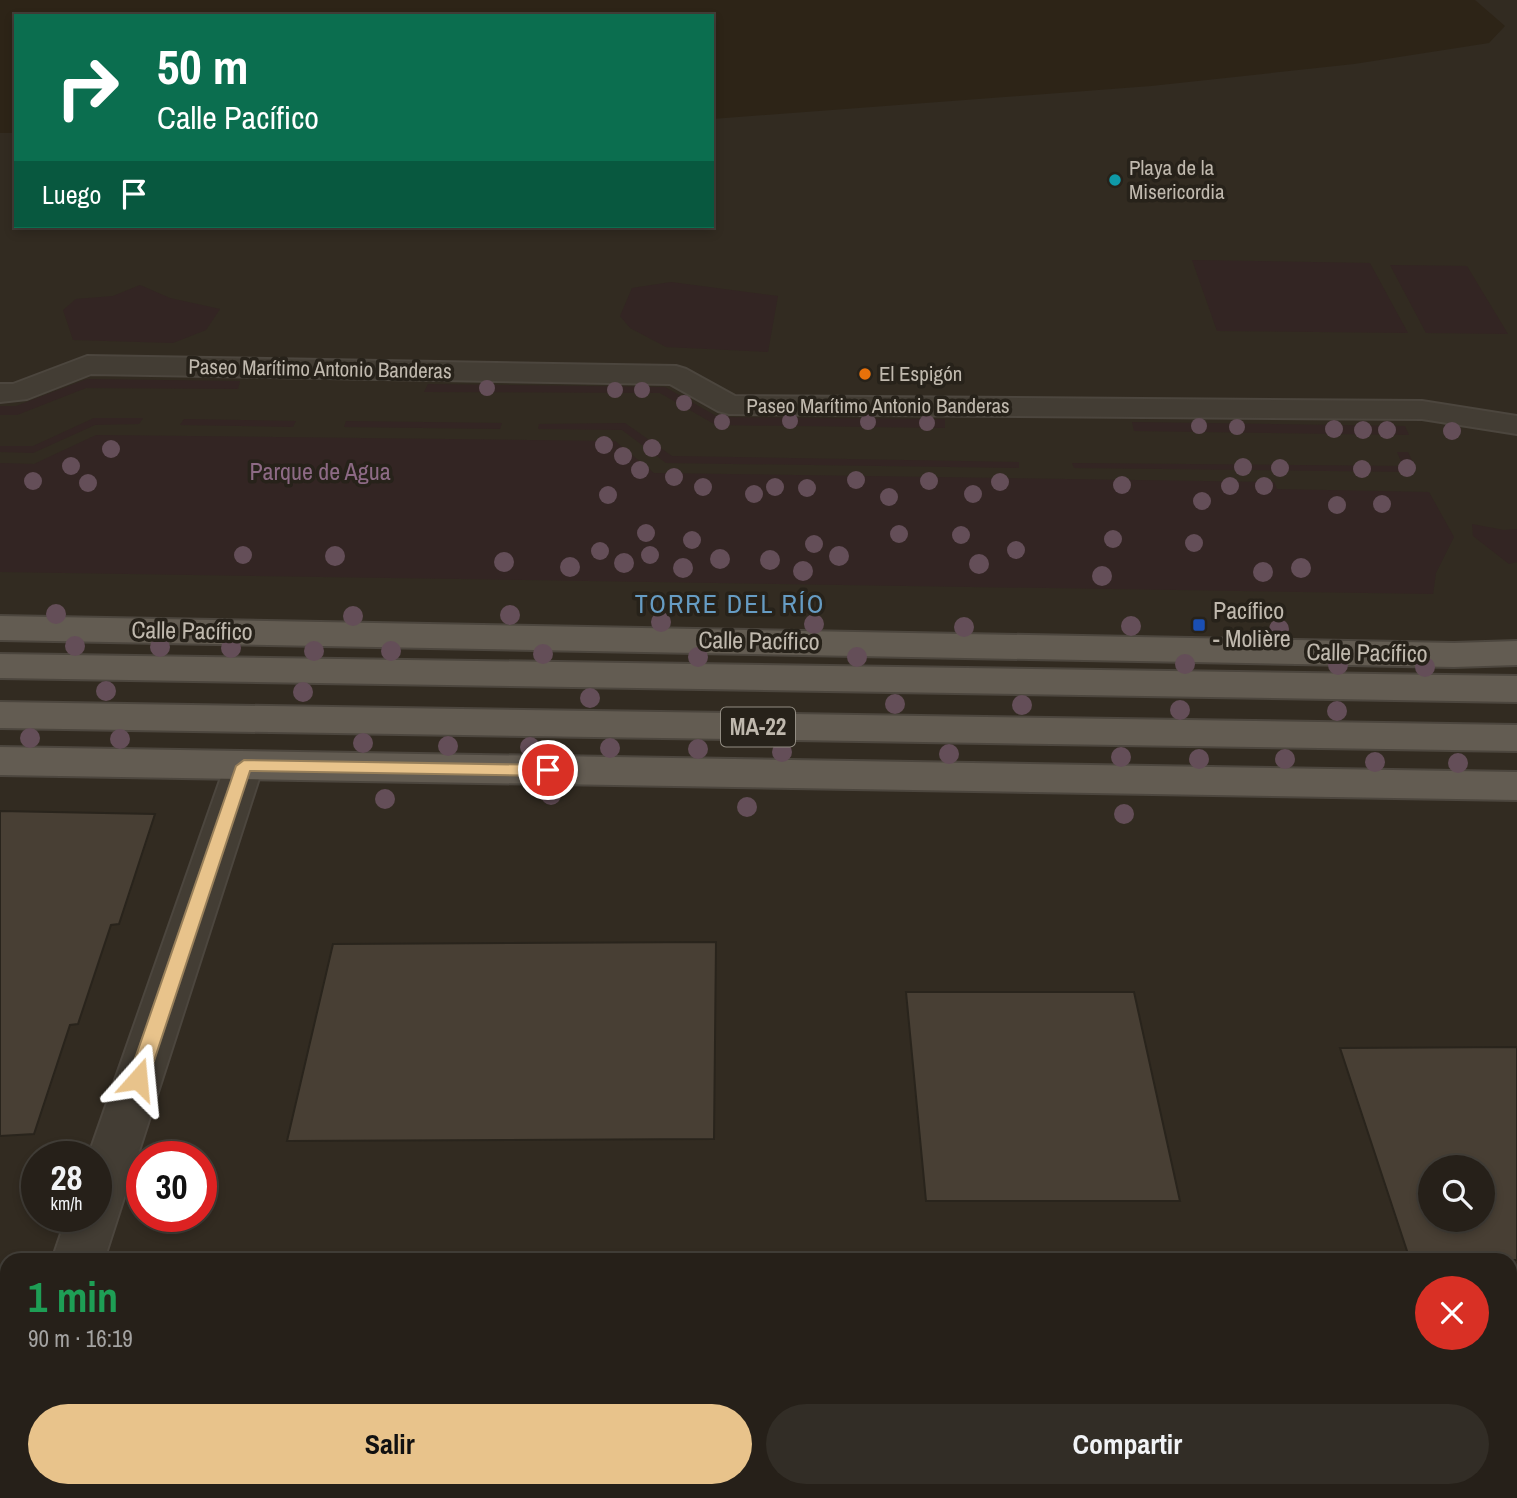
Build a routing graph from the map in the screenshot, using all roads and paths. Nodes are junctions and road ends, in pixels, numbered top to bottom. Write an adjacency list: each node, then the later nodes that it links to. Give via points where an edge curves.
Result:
1 (0, 393): 2 (street, Paseo Marítimo Antonio Banderas, via 17,393 87,365 648,374 676,375 729,405 1422,410)
2 (1517, 425)
3 (0, 628): 4 (main road, Calle Pacífico)
4 (1517, 653)
5 (0, 666): 6 (main road, Calle Pacífico / MA-22)
6 (1517, 689)
7 (0, 715): 8 (main road, MA-22)
8 (1517, 738)
9 (0, 761): 10 (main road)
10 (244, 766): 11 (main road); 12 (street)
11 (1517, 786)
12 (112, 1158)
13 (87, 1232): 14 (street)
14 (80, 1253)

